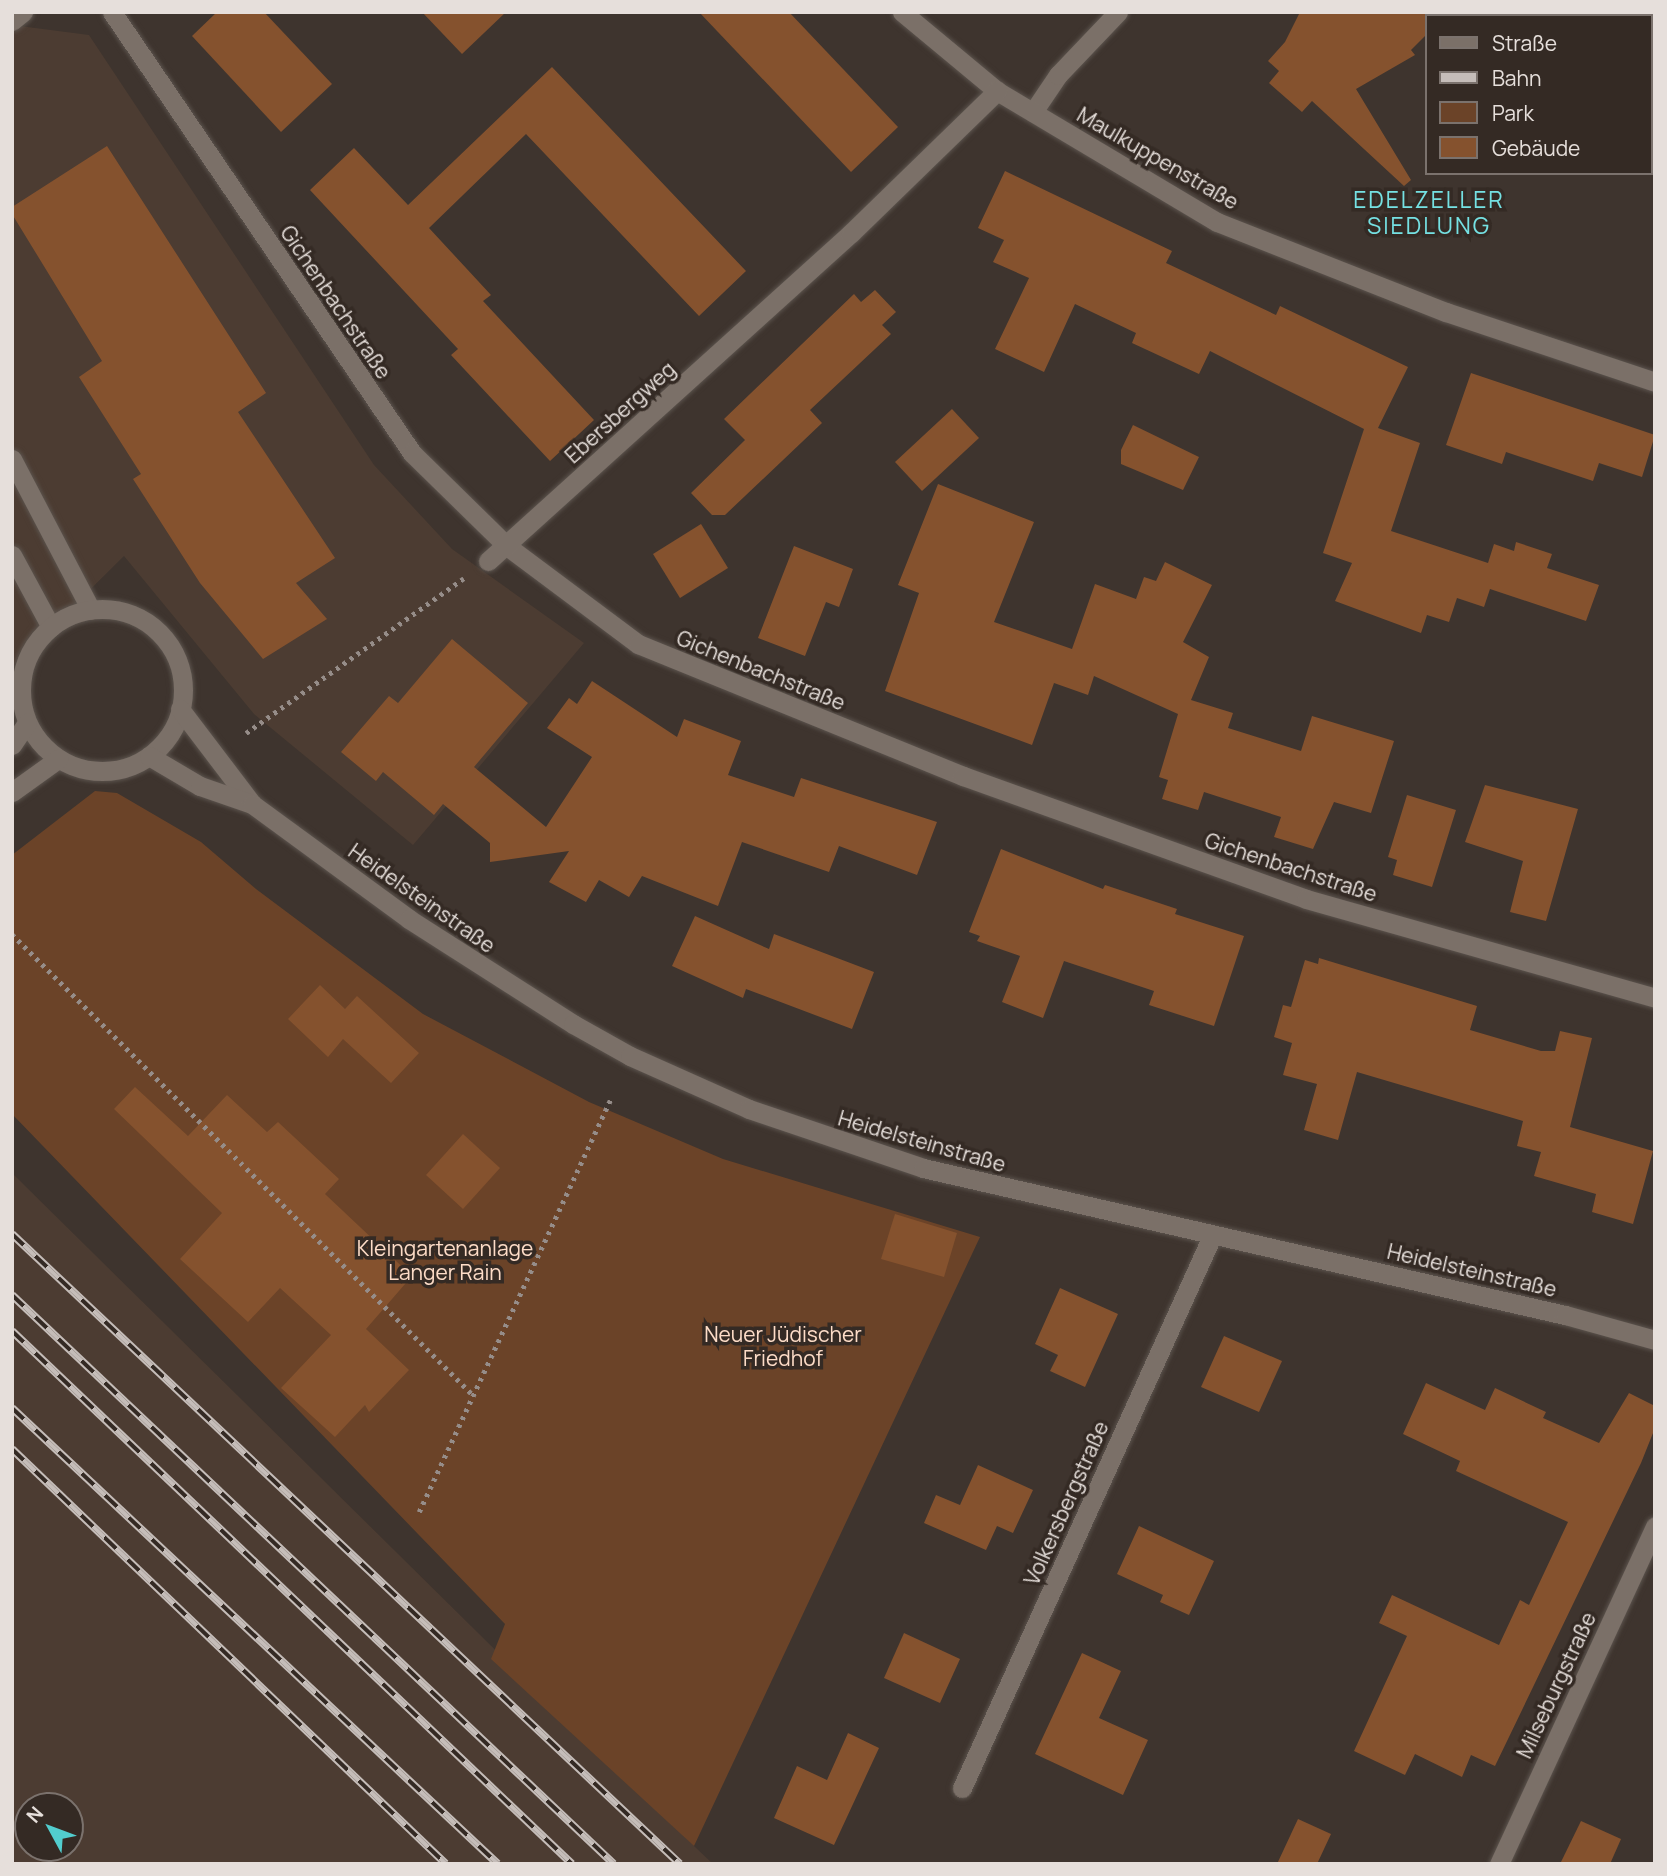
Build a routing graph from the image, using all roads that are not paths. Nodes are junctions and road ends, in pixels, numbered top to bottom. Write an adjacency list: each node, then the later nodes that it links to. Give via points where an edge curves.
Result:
1 (23, 12): 5 (street)
2 (112, 12): 10 (street, Gichenbachstraße, via 412,453)
3 (902, 12): 6 (street, Maulkuppenstraße)
4 (1118, 12): 7 (street, via 1058,75)
5 (12, 21)
6 (998, 91): 7 (street, Maulkuppenstraße); 10 (street, Ebersbergweg, via 851,233)
7 (1033, 112): 8 (street, Maulkuppenstraße, via 1217,222 1446,312)
8 (1655, 382)
9 (12, 459): 13 (street)
10 (507, 546): 12 (street, Ebersbergweg); 22 (street, Gichenbachstraße, via 638,644 963,776 1306,899)
11 (12, 555): 14 (street)
12 (488, 561)
13 (91, 610): 14 (street); 15 (street, via 135,616 169,645 179,665)
14 (51, 627): 16 (street, via 26,661 21,703)
15 (180, 709): 18 (street, via 174,727); 21 (street, Heidelsteinstraße)
16 (27, 723): 17 (street); 19 (street)
17 (12, 746)
18 (149, 755): 19 (street, via 127,767 104,771 80,769); 21 (street, Heidelsteinstraße, via 200,786)
19 (58, 759): 20 (street)
20 (12, 792)
21 (252, 804): 23 (street, Heidelsteinstraße, via 460,953 630,1056 835,1141 962,1177)
22 (1655, 998)
23 (1212, 1237): 24 (street, Heidelsteinstraße, via 1403,1277); 26 (street, Volkersbergstraße)
24 (1655, 1340)
25 (1655, 1526): 27 (street, Milseburgstraße)
26 (962, 1788)
27 (1499, 1864)

